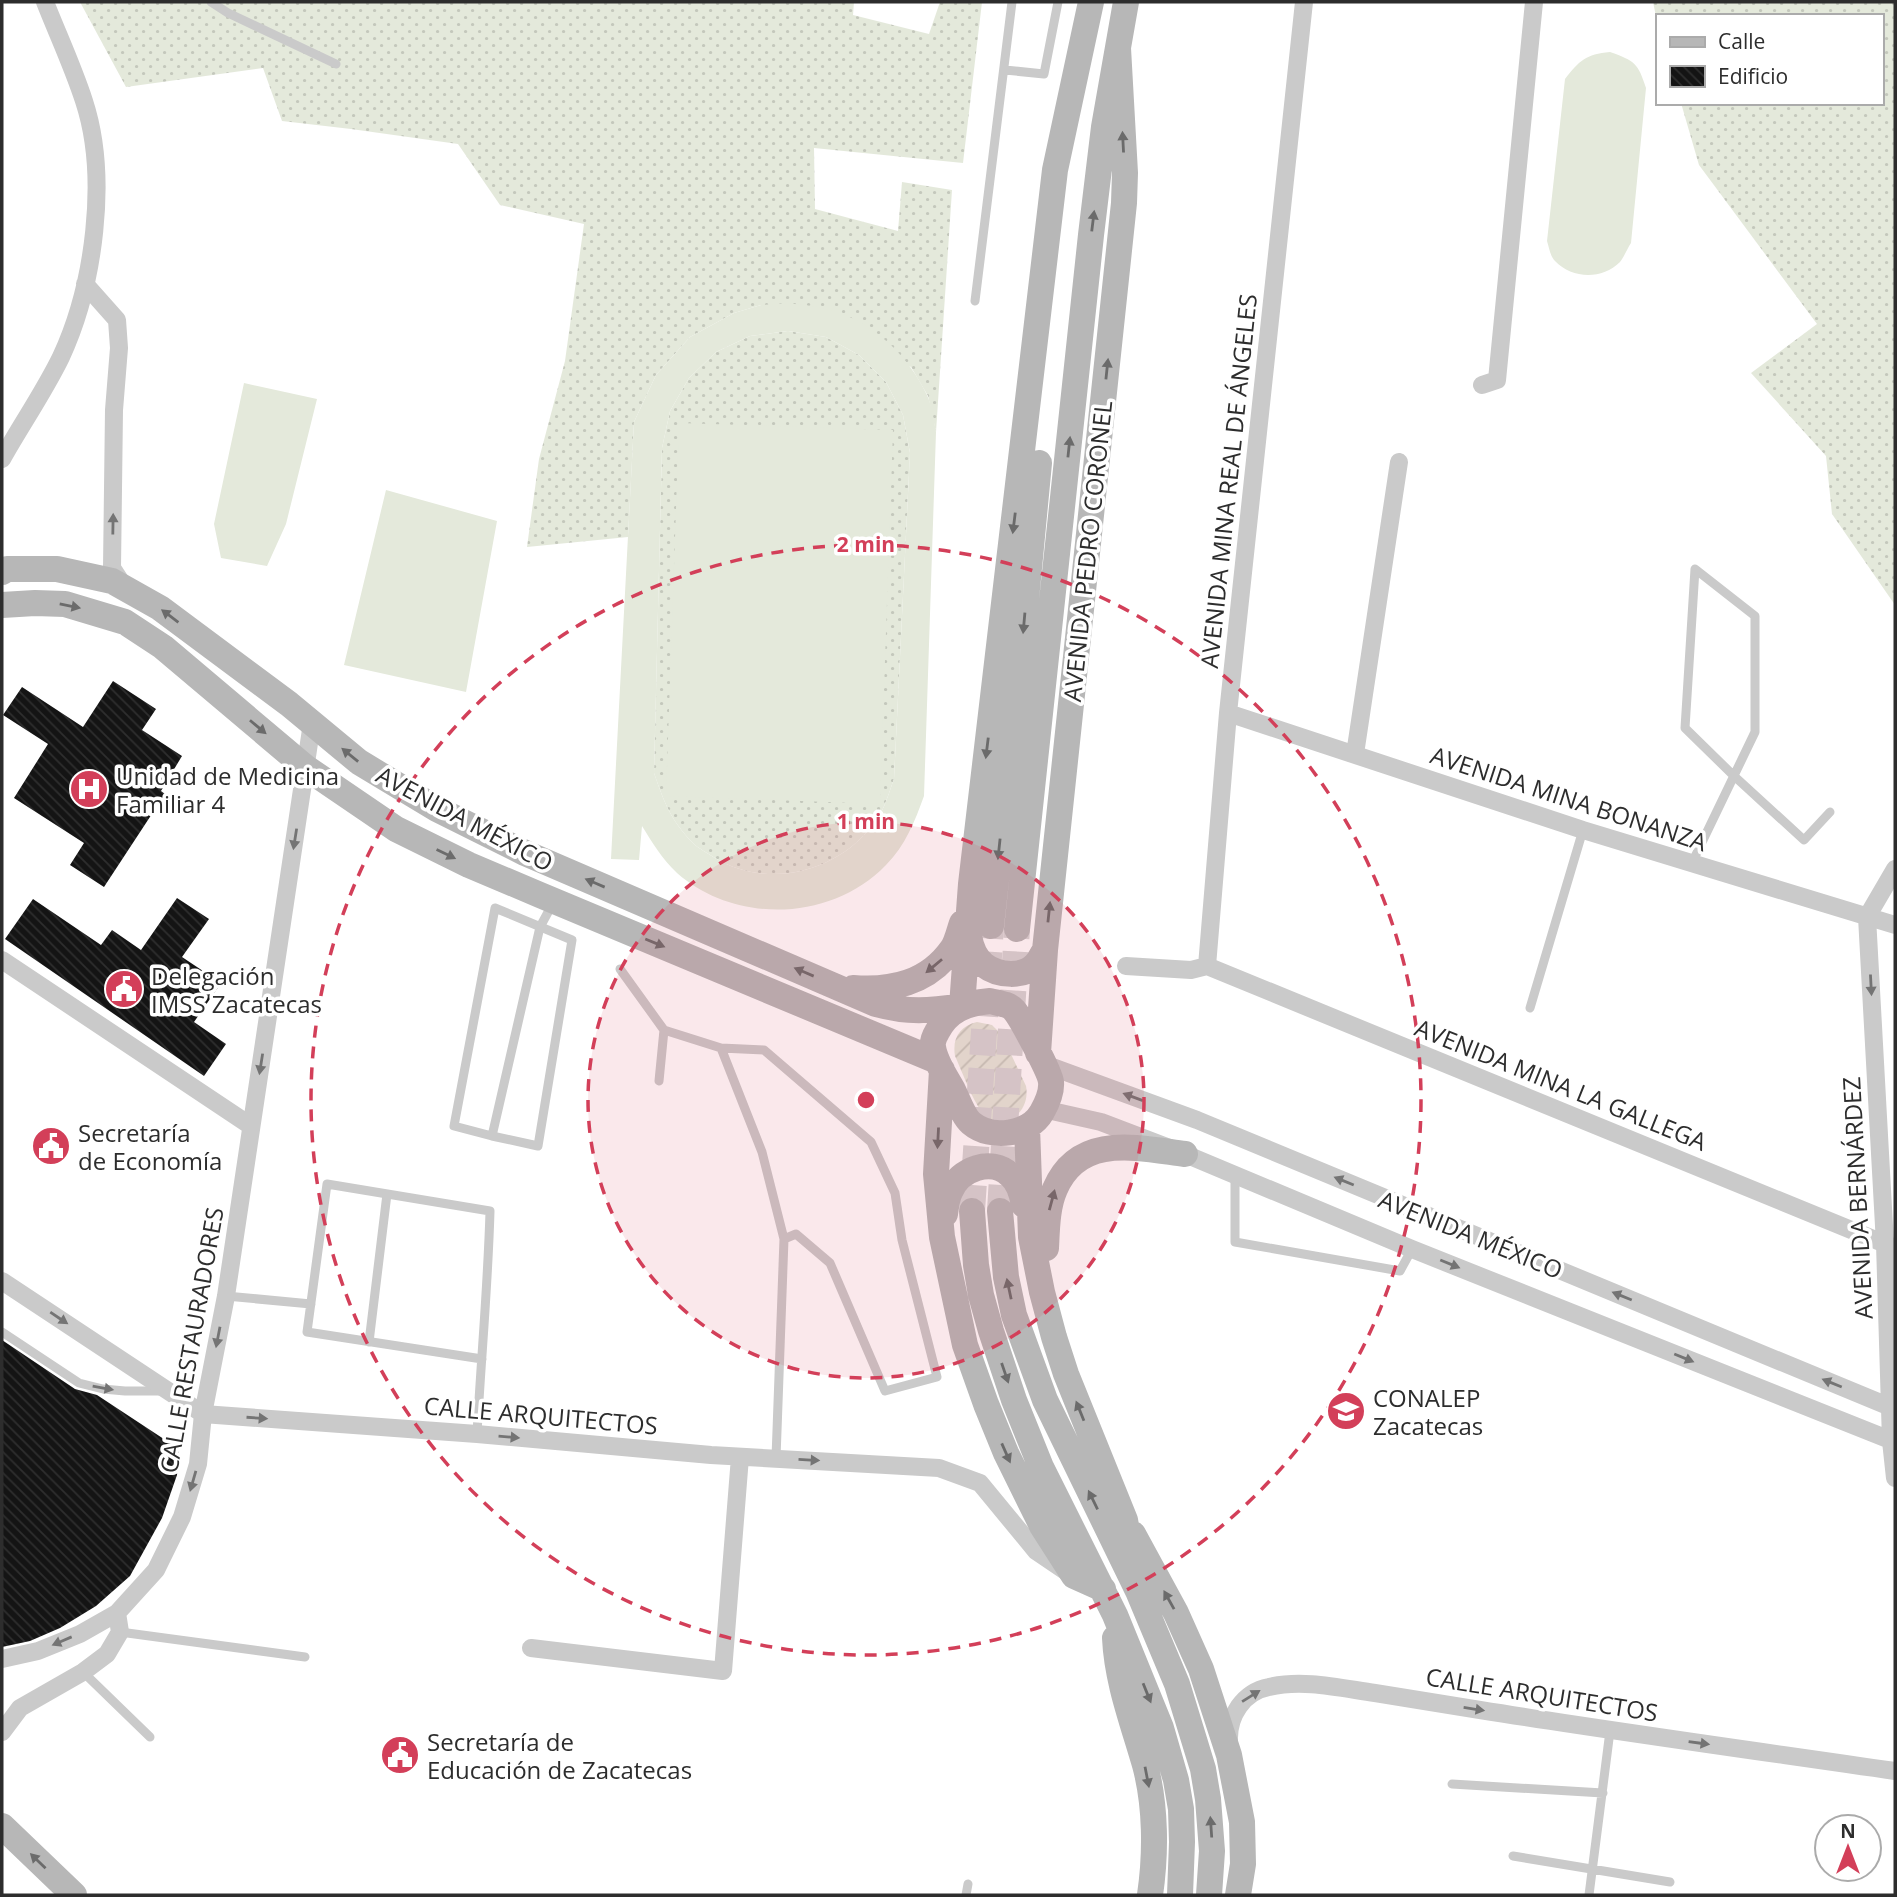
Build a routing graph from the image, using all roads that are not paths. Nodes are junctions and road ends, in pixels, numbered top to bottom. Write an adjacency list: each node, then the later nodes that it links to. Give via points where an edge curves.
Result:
1 (45, 2): 13 (street, via 85,102 95,147 92,258)
2 (211, 2): 11 (lane)
3 (1012, 2): 12 (lane)
4 (1058, 2): 12 (lane, via 1044,74)
5 (1091, 2): 9 (street)
6 (1126, 2): 10 (street, AVENIDA PEDRO CORONEL)
7 (1304, 2): 21 (street, AVENIDA MINA REAL DE ÁNGELES)
8 (1534, 2): 15 (street, via 1497,380)
9 (1083, 43): 30 (street, one-way to 30, via 1055,170); 33 (street, one-way to 33, via 1021,652)
10 (1118, 48): 36 (street, AVENIDA PEDRO CORONEL, one-way to 10, via 1091,235); 37 (street, AVENIDA PEDRO CORONEL, one-way to 10, via 1124,203)
11 (336, 64)
12 (1005, 70): 14 (lane)
13 (85, 284): 16 (street, via 60,358); 19 (street, one-way to 13, via 112,568 117,320)
14 (975, 301)
15 (1482, 385)
16 (2, 459)
17 (1399, 462): 23 (street)
18 (2, 572): 19 (street, AVENIDA MÉXICO, via 57,569)
19 (125, 588): 22 (street, AVENIDA MÉXICO, one-way to 19, via 160,608)
20 (2, 605): 24 (street, AVENIDA MÉXICO, one-way to 24, via 65,604 125,622)
21 (1228, 713): 23 (street, AVENIDA MINA BONANZA); 39 (street, AVENIDA MINA REAL DE ÁNGELES)
22 (312, 723): 24 (street, CALLE RESTAURADORES); 42 (street, AVENIDA MÉXICO, one-way to 22, via 525,853 437,809 359,762)
23 (1355, 754): 27 (street, AVENIDA MINA BONANZA)
24 (306, 767): 31 (street, AVENIDA MÉXICO, one-way to 31, via 396,829); 51 (street, CALLE RESTAURADORES, one-way to 51)
25 (1733, 775): 25 (lane, via 1755,732 1755,616 1695,569 1685,728); 26 (lane, via 1804,840); 28 (lane)
26 (1830, 812)
27 (1583, 830): 28 (street, AVENIDA MINA BONANZA); 44 (lane)
28 (1692, 863): 32 (street, AVENIDA MINA BONANZA)
29 (1895, 869): 32 (street)
30 (971, 884): 33 (street); 42 (street, one-way to 42, via 953,948 933,969 907,984 878,990)
31 (554, 901): 35 (lane); 48 (street, AVENIDA MÉXICO, one-way to 48)
32 (1867, 917): 34 (street, AVENIDA MINA BONANZA); 61 (street, AVENIDA BERNÁRDEZ, one-way to 61)
33 (980, 923): 37 (street, via 969,937 974,953 998,973 1031,969); 43 (street)
34 (1895, 925)
35 (540, 926): 52 (lane); 52 (lane, via 572,940 538,1146); 52 (lane, via 495,908 454,1126)
36 (1017, 929)
37 (1045, 950): 47 (street, AVENIDA PEDRO CORONEL)
38 (2, 960): 51 (street)
39 (1207, 966): 40 (street, via 1191,970); 61 (street, AVENIDA MINA LA GALLEGA)
40 (1126, 967)
41 (620, 969): 45 (lane)
42 (841, 988): 43 (street, AVENIDA MÉXICO, via 898,1010)
43 (962, 1006): 47 (street, via 989,1002 1013,1009); 48 (street, via 947,1017 933,1040)
44 (1530, 1008)
45 (664, 1030): 46 (lane); 49 (lane)
46 (722, 1048): 60 (lane, via 762,1152); 60 (lane, via 764,1050 871,1142 895,1193 902,1240 937,1377 885,1391 830,1263 796,1234)
47 (1041, 1058): 50 (street, via 1051,1080 1051,1094); 71 (street, AVENIDA MÉXICO, one-way to 47)
48 (939, 1065): 50 (street, via 969,1122 989,1132 1004,1133); 58 (street, one-way to 58, via 936,1174)
49 (659, 1081)
50 (1035, 1118): 53 (street, AVENIDA MÉXICO, via 1101,1122); 59 (street)
51 (251, 1126): 65 (street, CALLE RESTAURADORES)
52 (492, 1136)
53 (1185, 1154): 54 (street, AVENIDA MÉXICO); 64 (street, one-way to 53, via 1049,1209 1067,1168 1080,1157 1112,1148)
54 (1235, 1174): 62 (street, AVENIDA MÉXICO); 62 (lane, via 1235,1242 1400,1271)
55 (387, 1194): 66 (lane, via 327,1184); 68 (lane); 69 (lane, via 491,1210)
56 (1000, 1210): 81 (street, one-way to 56, via 1045,1400 1014,1315)
57 (972, 1211): 80 (street, one-way to 80, via 981,1295 1014,1400 1041,1467)
58 (942, 1237): 59 (street, via 950,1191 957,1180 968,1171 995,1167 1008,1172 1022,1193); 79 (street, one-way to 79, via 965,1345 986,1404 1027,1497)
59 (1031, 1237): 64 (street)
60 (784, 1239): 76 (lane)
61 (1890, 1246): 71 (street, AVENIDA BERNÁRDEZ)
62 (1412, 1249): 74 (street, AVENIDA MÉXICO, one-way to 74)
63 (2, 1281): 70 (street, CALLE ARQUITECTOS, one-way to 70)
64 (1042, 1292): 78 (street, one-way to 64, via 1066,1374)
65 (226, 1296): 66 (lane); 72 (street, CALLE RESTAURADORES, one-way to 72)
66 (311, 1304): 68 (lane, via 307,1332)
67 (2, 1332): 70 (lane, one-way to 70, via 79,1383 125,1391)
68 (369, 1342): 69 (lane)
69 (482, 1359): 73 (lane)
70 (169, 1391): 72 (street, CALLE ARQUITECTOS)
71 (1893, 1409): 74 (street, AVENIDA BERNÁRDEZ)
72 (203, 1414): 73 (street, CALLE ARQUITECTOS, one-way to 73); 82 (street, CALLE RESTAURADORES, one-way to 82, via 198,1464 183,1517 156,1570)
73 (477, 1434): 75 (street, CALLE ARQUITECTOS, one-way to 75)
74 (1893, 1442): 77 (street, AVENIDA BERNÁRDEZ)
75 (740, 1457): 76 (street, CALLE ARQUITECTOS); 85 (street, via 723,1671)
76 (776, 1458): 79 (street, CALLE ARQUITECTOS, one-way to 79, via 939,1468 979,1483 1035,1551)
77 (1895, 1478)
78 (1125, 1520): 81 (street); 92 (street, one-way to 78, via 1176,1613)
79 (1074, 1576): 80 (street)
80 (1102, 1589): 83 (street)
81 (1138, 1591): 105 (street, one-way to 81, via 1211,1827 1203,1769 1177,1684)
82 (117, 1613): 84 (street); 87 (street, CALLE RESTAURADORES, one-way to 87, via 38,1651)
83 (1115, 1615): 103 (street, one-way to 103, via 1116,1660 1152,1801); 104 (street, one-way to 104, via 1161,1728 1176,1780 1181,1809)
84 (120, 1632): 86 (lane); 88 (street, via 107,1654)
85 (531, 1648)
86 (305, 1657)
87 (2, 1659)
88 (83, 1672): 90 (street, via 20,1708); 91 (lane)
89 (1611, 1731): 92 (street, CALLE ARQUITECTOS, one-way to 89, via 1233,1714 1243,1700 1266,1687 1295,1683); 93 (street, CALLE ARQUITECTOS, one-way to 93); 95 (lane)
90 (2, 1732)
91 (150, 1737)
92 (1229, 1755): 106 (street, via 1242,1822)
93 (1895, 1771)
94 (1452, 1784): 95 (lane)
95 (1603, 1793): 98 (lane)
96 (2, 1826): 101 (street, one-way to 96)
97 (1513, 1856): 98 (lane)
98 (1592, 1869): 99 (lane); 107 (lane)
99 (1670, 1882)
100 (968, 1884): 102 (lane)
101 (74, 1895)
102 (966, 1895)
103 (1150, 1895)
104 (1180, 1895)
105 (1209, 1895)
106 (1238, 1895)
107 (1589, 1895)

